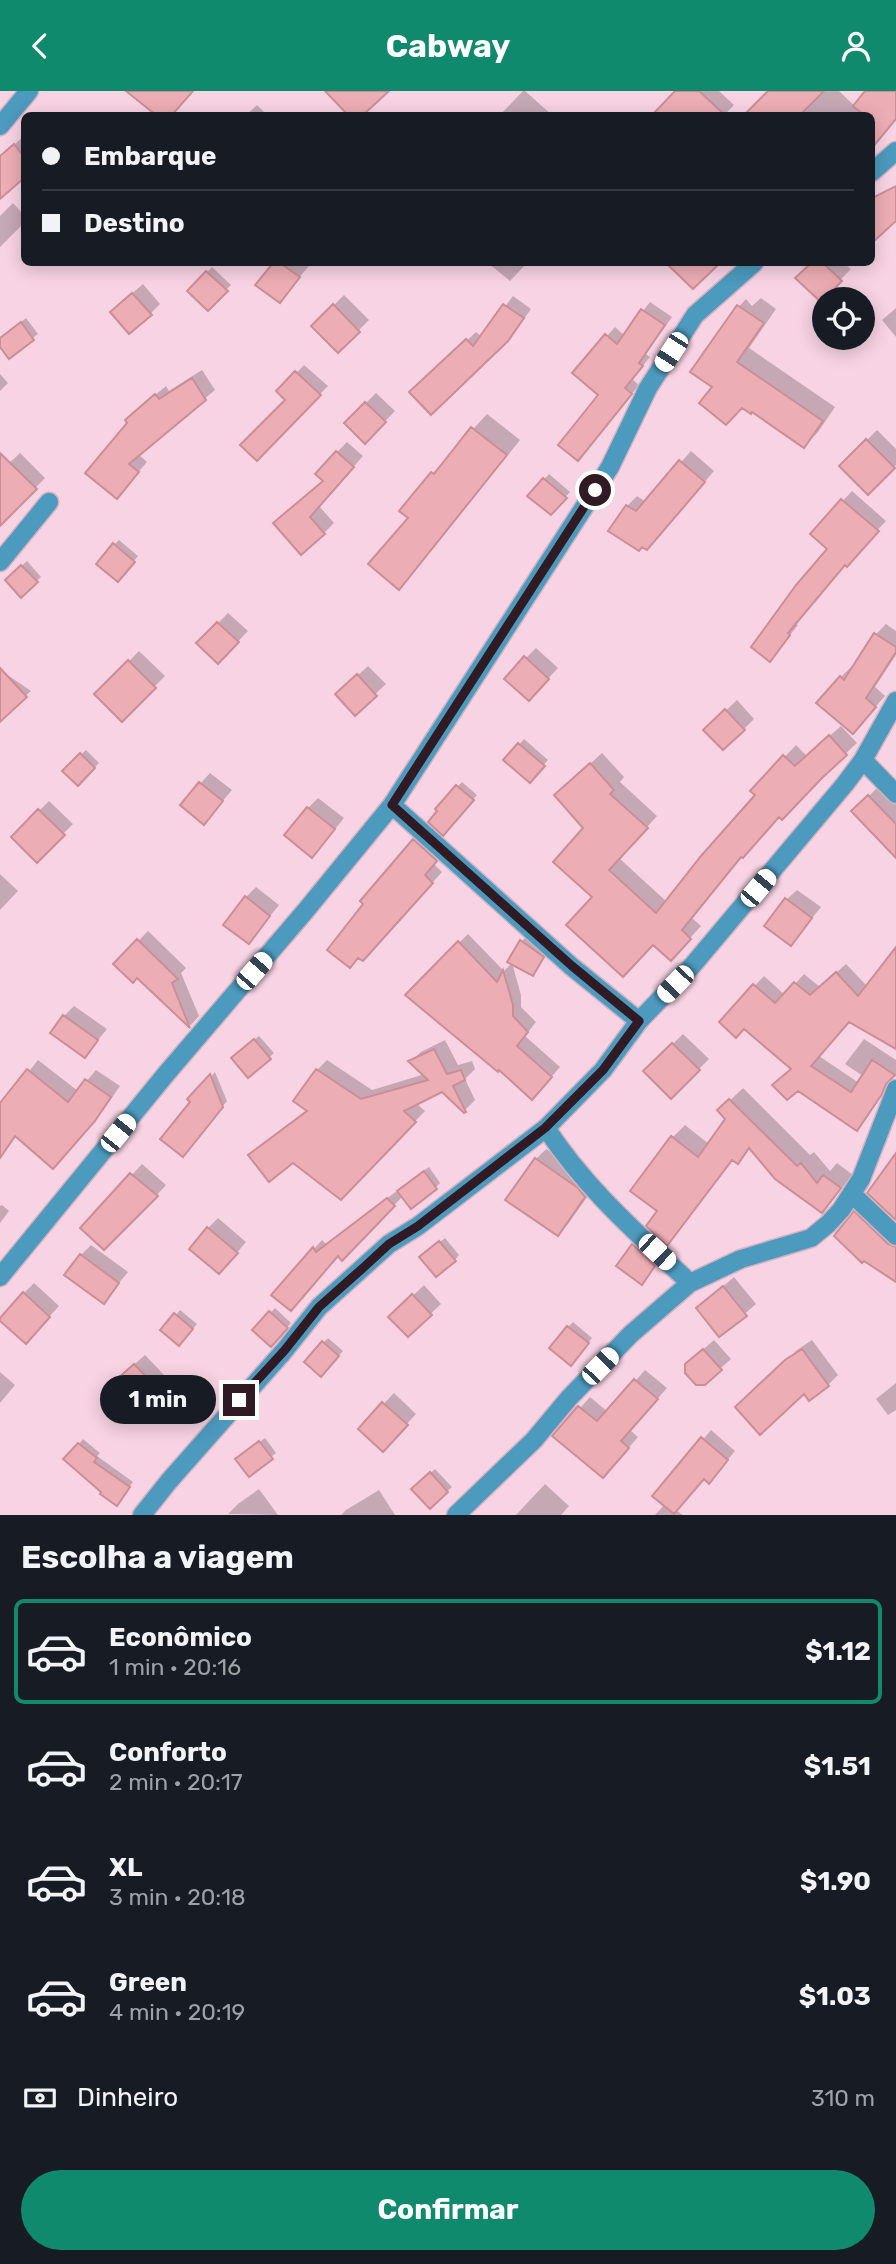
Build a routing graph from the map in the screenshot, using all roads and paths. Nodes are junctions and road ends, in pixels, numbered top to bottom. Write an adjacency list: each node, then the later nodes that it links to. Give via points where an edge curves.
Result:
1 (29, 91): 2 (street)
2 (0, 126)
3 (896, 151): 4 (street)
4 (875, 169)
5 (751, 266): 11 (street, via 695,315 648,388 610,467)
6 (49, 502): 7 (street)
7 (0, 562)
8 (896, 701): 9 (street)
9 (863, 760): 10 (street); 12 (street, via 692,966)
10 (896, 794)
11 (392, 805): 12 (street); 17 (street)
12 (639, 1021): 14 (street, via 603,1070)
13 (896, 1089): 15 (street)
14 (545, 1128): 18 (street, via 579,1174); 19 (street, via 389,1244 319,1307)
15 (852, 1194): 16 (street); 18 (street, via 811,1238 741,1259)
16 (896, 1236)
17 (0, 1277)
18 (690, 1283): 20 (street, via 631,1334 534,1440)
19 (142, 1515)
20 (456, 1515)

